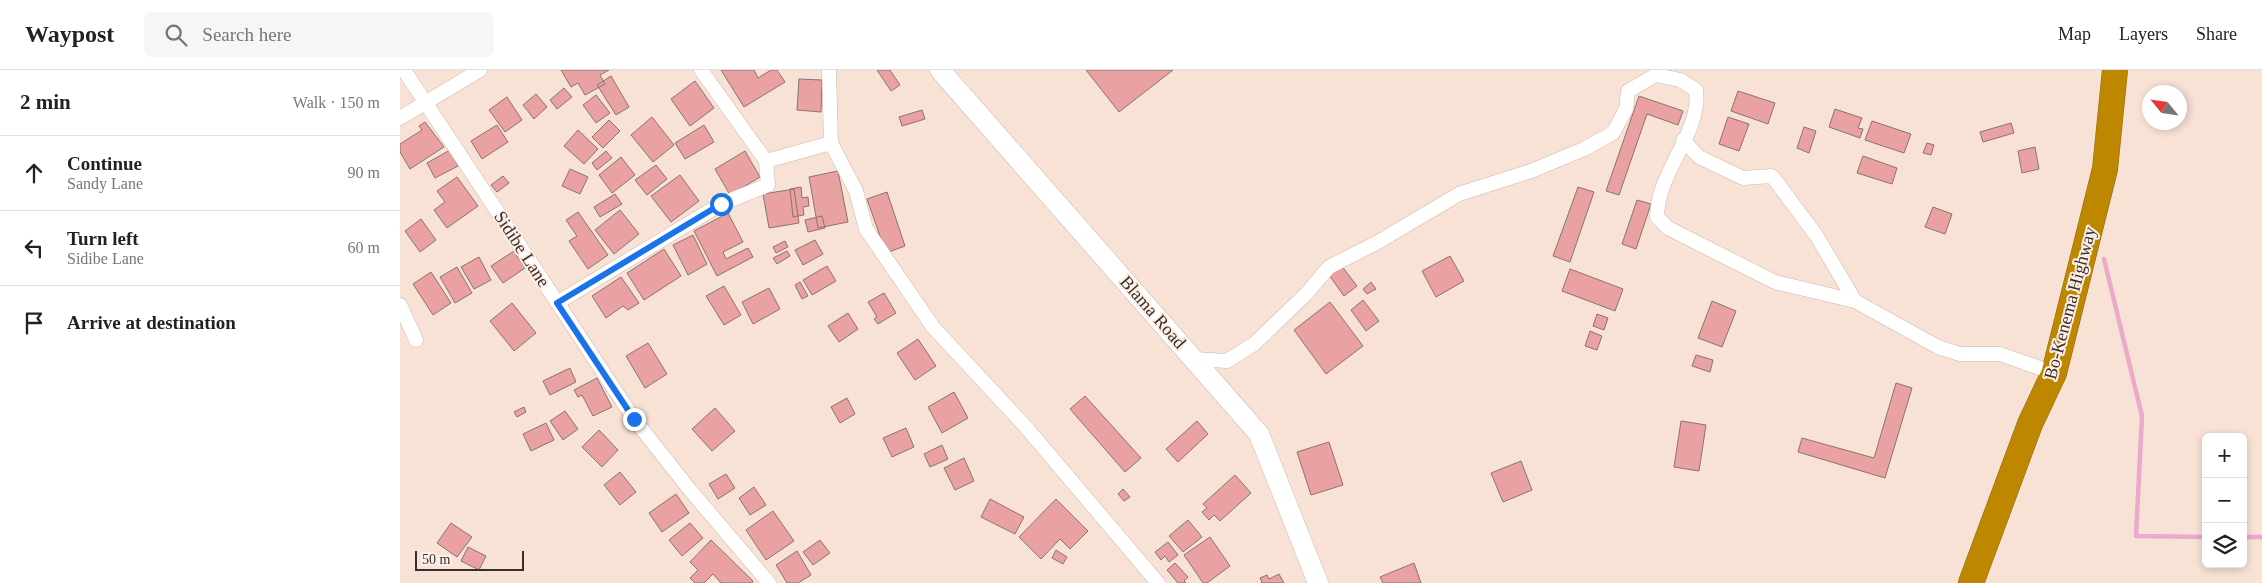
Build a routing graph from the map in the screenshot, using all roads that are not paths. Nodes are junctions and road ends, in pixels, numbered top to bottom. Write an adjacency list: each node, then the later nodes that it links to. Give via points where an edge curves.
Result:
1 (404, 70): 7 (street, Sidibe Lane)
2 (480, 70): 7 (street)
3 (701, 70): 11 (street)
4 (829, 70): 10 (street)
5 (940, 70): 16 (street, Blama Road)
6 (2115, 70): 17 (highway, Bo-Kenema Highway, via 2105,169)
7 (425, 103): 8 (street); 13 (street, Sidibe Lane)
8 (400, 118)
9 (1683, 140): 12 (street, via 1700,157 1743,178 1772,176 1816,235); 12 (street, via 1657,200 1657,217 1668,228 1774,282); 16 (street, via 1698,103 1696,90 1680,80 1656,75 1647,79 1628,91 1626,109 1613,133 1531,171 1459,194 1329,267 1254,344 1226,361)
10 (831, 143): 11 (street); 19 (street, via 856,191 866,229 933,327 1024,426)
11 (766, 161): 13 (street, via 768,185 721,204)
12 (1855, 301): 17 (street, via 1938,347 1960,354 2000,354)
13 (557, 303): 18 (street, Sidibe Lane, via 634,419)
14 (400, 305): 15 (street)
15 (416, 340)
16 (1194, 359): 20 (street, Blama Road, via 1259,434)
17 (2054, 373): 21 (highway, Bo-Kenema Highway, via 2030,424)
18 (769, 583)
19 (1158, 583)
20 (1318, 583)
21 (1971, 583)

